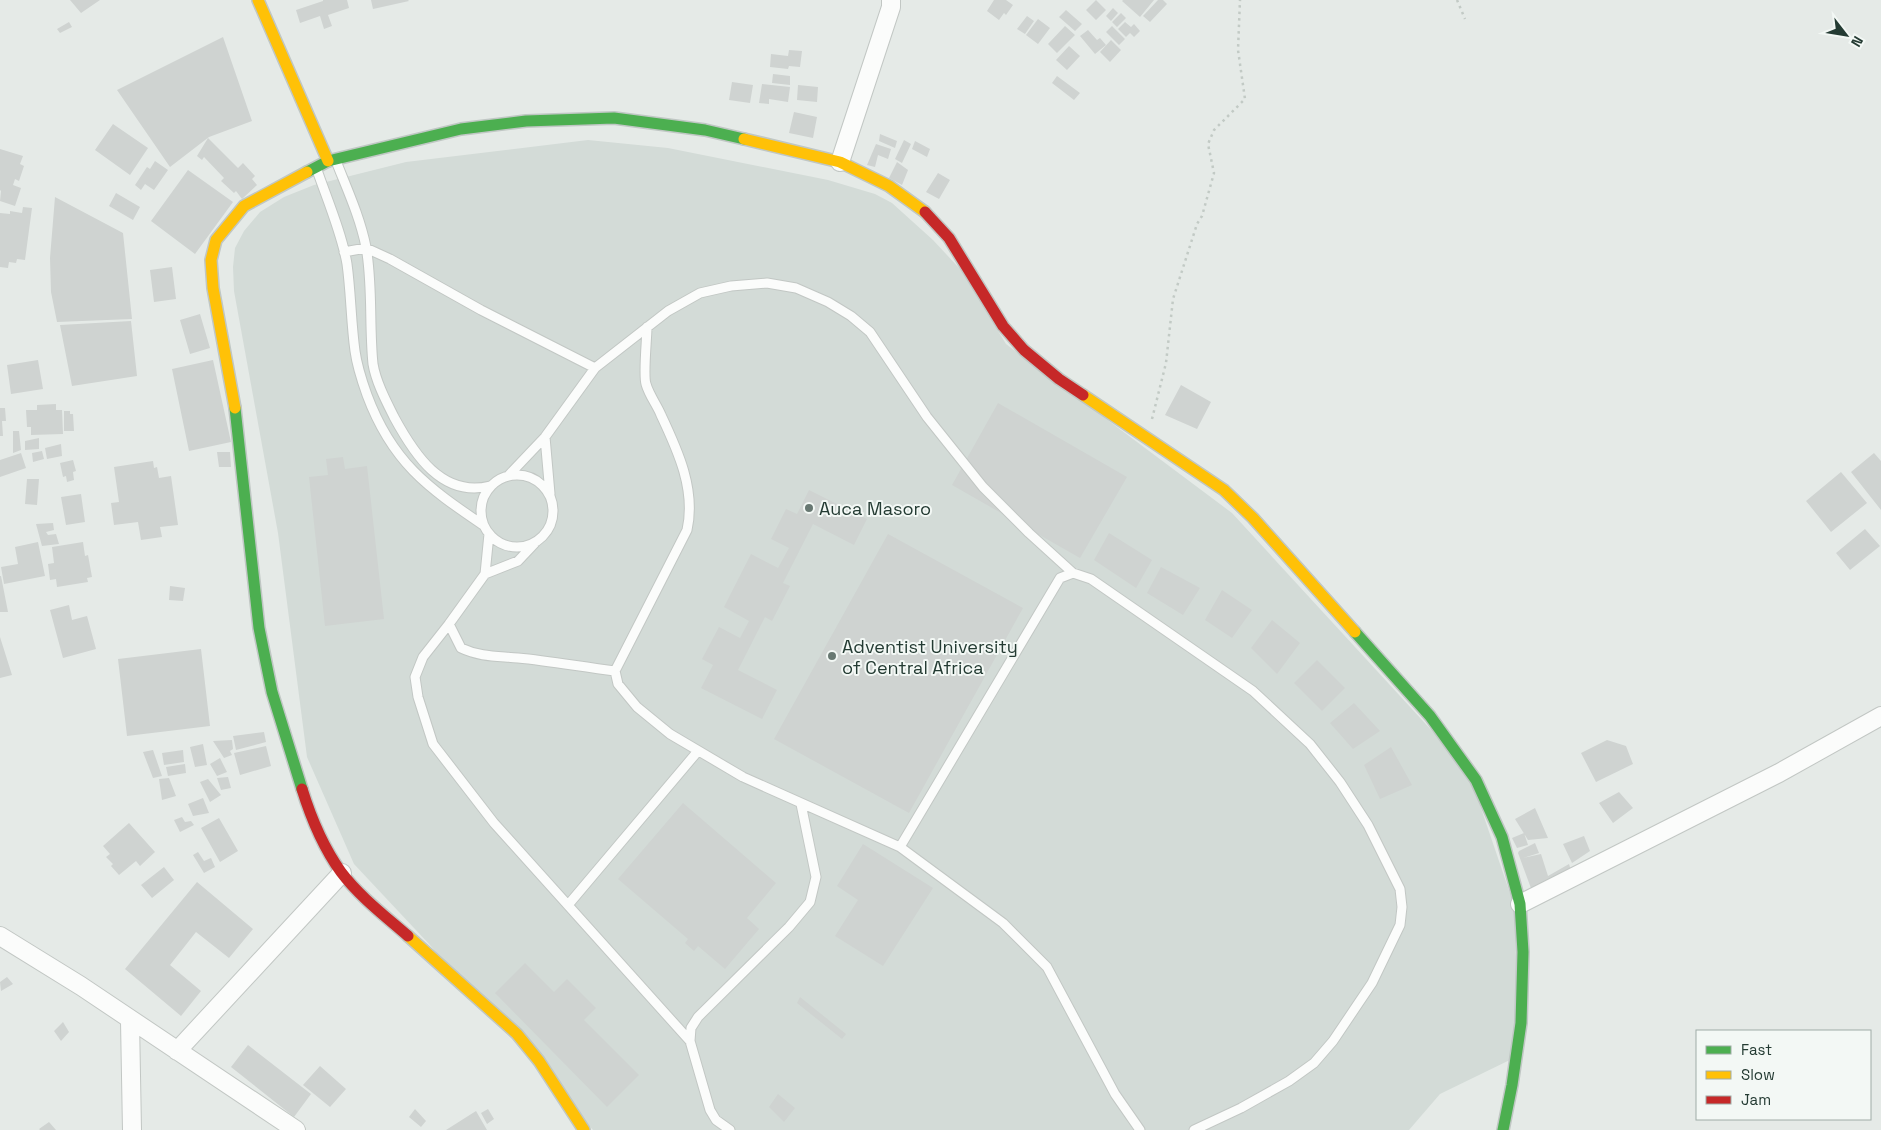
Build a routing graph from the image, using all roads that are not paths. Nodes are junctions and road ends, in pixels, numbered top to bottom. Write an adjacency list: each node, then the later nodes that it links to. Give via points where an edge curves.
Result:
1 (258, 0): 3 (street)
2 (891, 0): 4 (street)
3 (332, 160): 4 (street, via 461,129 526,120 614,118 705,130); 5 (street); 6 (lane, via 361,228)
4 (840, 162): 26 (street, via 889,186 924,210 949,238 1003,326 1024,350 1060,379 1224,490 1253,518 1430,716 1476,780 1502,837)
5 (316, 167): 7 (lane); 25 (street, via 244,206 216,240 211,260 235,410 260,628 272,692 310,814)
6 (366, 248): 7 (lane); 9 (lane); 12 (lane, via 374,366 387,403 407,441 438,476 467,488)
7 (344, 252): 14 (lane, via 355,353 374,412 407,466 439,495)
8 (647, 327): 9 (lane); 17 (lane, via 700,293 731,286 767,283 796,288 828,302 870,332 927,418 983,486); 20 (lane, via 645,383 681,461 691,514 687,530)
9 (595, 368): 10 (lane)
10 (545, 437): 11 (lane); 13 (lane)
11 (508, 476): 12 (lane); 13 (lane, via 528,476 538,481)
12 (490, 486): 14 (lane, via 481,505)
13 (551, 497): 16 (lane, via 550,527)
14 (483, 525): 15 (lane)
15 (489, 534): 16 (lane, via 496,542 516,548); 18 (lane)
16 (536, 542): 18 (lane, via 518,560)
17 (1074, 573): 24 (lane, via 1060,578); 37 (lane, via 1091,578 1253,691 1310,744 1368,825 1400,889 1400,925 1372,983 1333,1041 1314,1063 1290,1081)
18 (486, 574): 19 (lane)
19 (449, 624): 20 (lane, via 461,648 474,654); 27 (lane, via 423,657 415,676 433,744 494,823)
20 (614, 671): 22 (lane, via 618,684 637,707)
21 (1881, 716): 26 (street, via 1779,773)
22 (698, 752): 23 (lane); 27 (lane)
23 (801, 804): 24 (lane); 30 (lane, via 816,877 810,902 698,1017 691,1028)
24 (900, 847): 36 (lane, via 1003,923 1047,967 1115,1094)
25 (342, 873): 31 (street); 34 (street, via 517,1034 539,1061)
26 (1520, 904): 38 (street, via 1523,952 1521,1023)
27 (568, 905): 30 (lane)
28 (0, 936): 29 (street)
29 (130, 1021): 31 (street); 32 (street)
30 (690, 1041): 35 (lane, via 710,1110 716,1120)
31 (177, 1050): 33 (street)
32 (132, 1130)
33 (296, 1130)
34 (584, 1130)
35 (730, 1130)
36 (1140, 1130)
37 (1194, 1130)
38 (1503, 1130)

